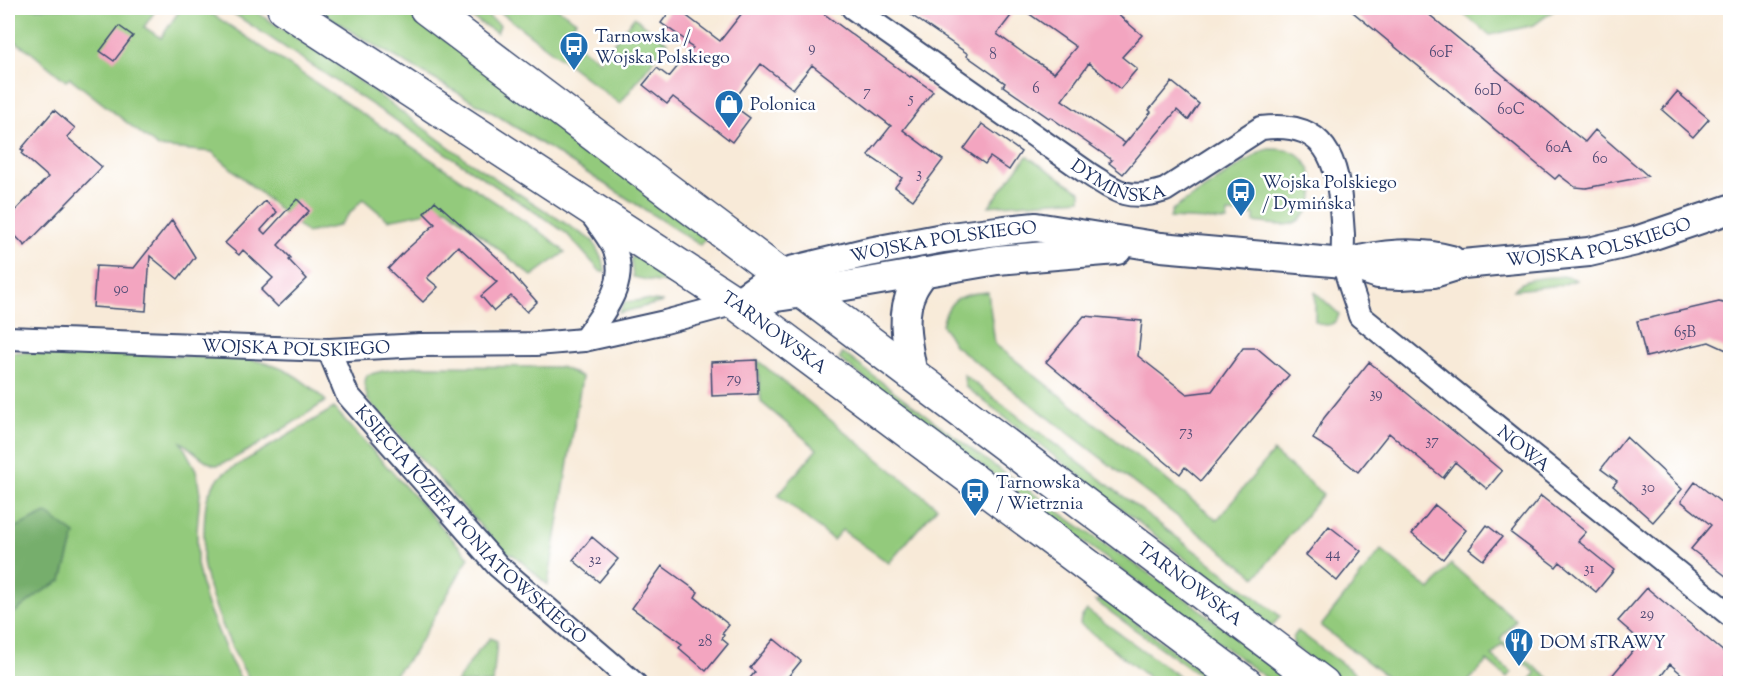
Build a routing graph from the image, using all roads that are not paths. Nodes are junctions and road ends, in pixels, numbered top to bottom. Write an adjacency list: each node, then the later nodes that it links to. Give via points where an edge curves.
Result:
1 (284, 8): 4 (main road, TARNOWSKA)
2 (426, 8): 9 (main road, TARNOWSKA)
3 (853, 8): 7 (street, DYMIŃSKA, via 1089,174 1124,194 1165,190 1261,128 1278,125 1305,130 1329,152 1335,169)
4 (585, 203): 11 (main road, TARNOWSKA); 13 (street, via 614,247 619,275 612,297)
5 (1731, 209): 7 (street, WOJSKA POLSKIEGO, via 1636,241 1589,252 1463,264 1434,273 1401,275 1378,274)
6 (1161, 247): 7 (street, WOJSKA POLSKIEGO); 8 (street, WOJSKA POLSKIEGO, via 997,260); 9 (street, WOJSKA POLSKIEGO, via 1036,227 943,237)
7 (1344, 263): 16 (street, NOWA, via 1360,316)
8 (924, 272): 10 (street, WOJSKA POLSKIEGO); 15 (street, via 912,290 905,330)
9 (778, 274): 10 (main road, TARNOWSKA); 11 (street, WOJSKA POLSKIEGO)
10 (804, 293): 11 (street, WOJSKA POLSKIEGO); 15 (main road, TARNOWSKA)
11 (736, 303): 13 (street, WOJSKA POLSKIEGO); 18 (main road, TARNOWSKA)
12 (8, 338): 14 (street, WOJSKA POLSKIEGO)
13 (584, 340): 14 (street, WOJSKA POLSKIEGO)
14 (329, 350): 17 (street, KSIĘCIA JÓZEFA PONIATOWSKIEGO, via 347,394 498,566)
15 (913, 375): 19 (main road, TARNOWSKA)
16 (1731, 615)
17 (634, 684)
18 (1246, 684)
19 (1323, 684)

